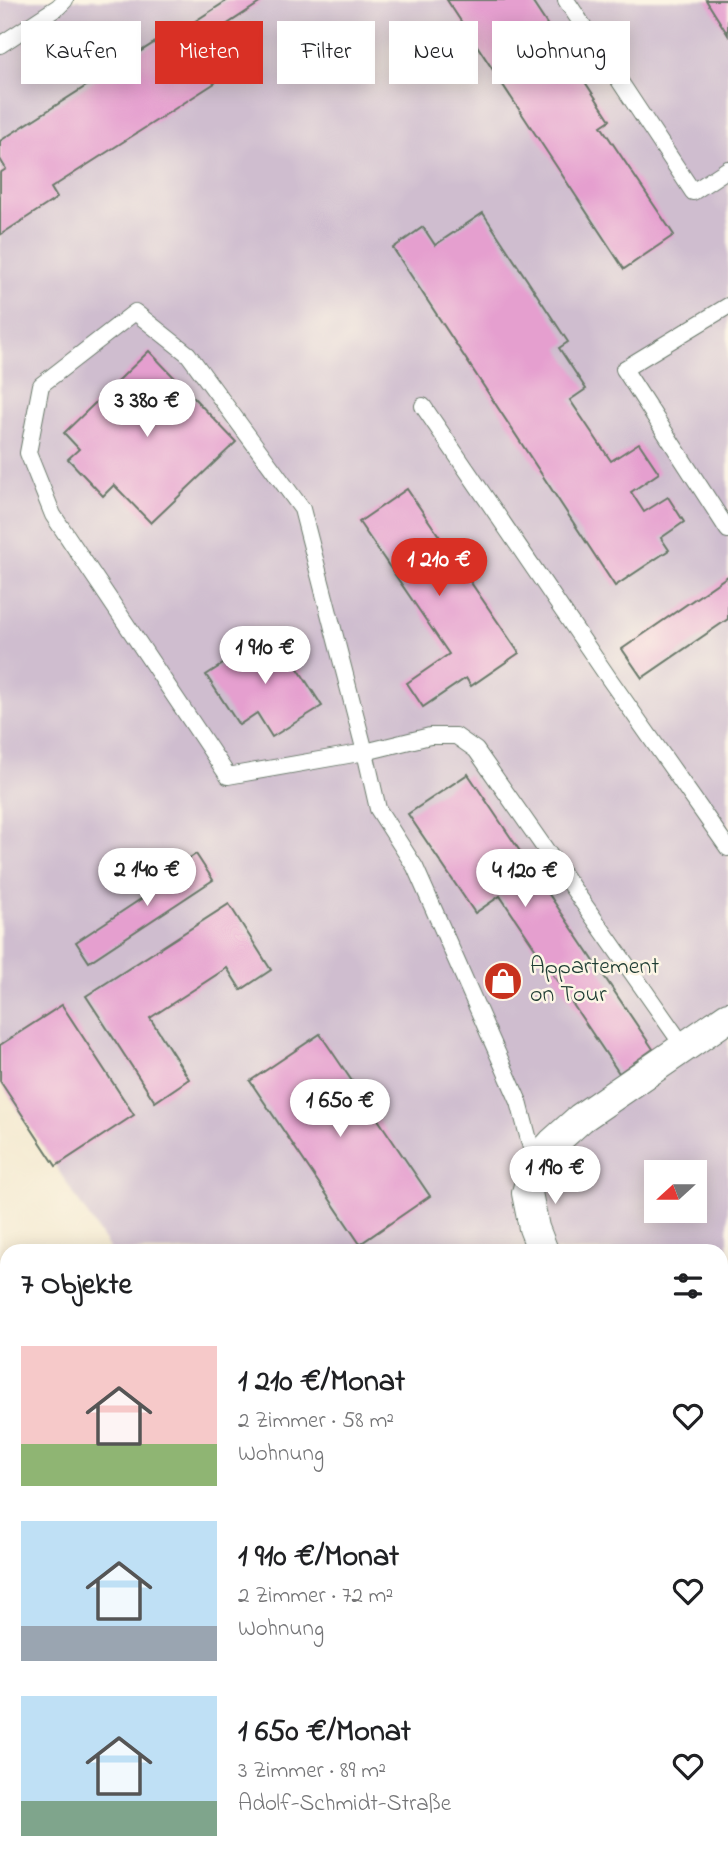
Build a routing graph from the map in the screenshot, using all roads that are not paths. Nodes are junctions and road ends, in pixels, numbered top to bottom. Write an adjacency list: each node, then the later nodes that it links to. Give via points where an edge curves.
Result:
1 (65, 0): 3 (lane)
2 (566, 0): 4 (lane, via 693,192)
3 (0, 45)
4 (728, 169)
5 (728, 306): 7 (lane, via 625,369)
6 (423, 406): 9 (lane)
7 (728, 530)
8 (365, 752): 8 (lane, via 302,509 188,354 135,312 41,385 28,453 53,515 228,776); 11 (lane, via 430,736 456,736 476,750); 12 (lane, via 377,809 415,867 519,1101)
9 (728, 848)
10 (728, 1017): 11 (street)
11 (684, 1047): 12 (street, via 581,1118)
12 (536, 1163): 13 (street, via 527,1193)
13 (540, 1244)

